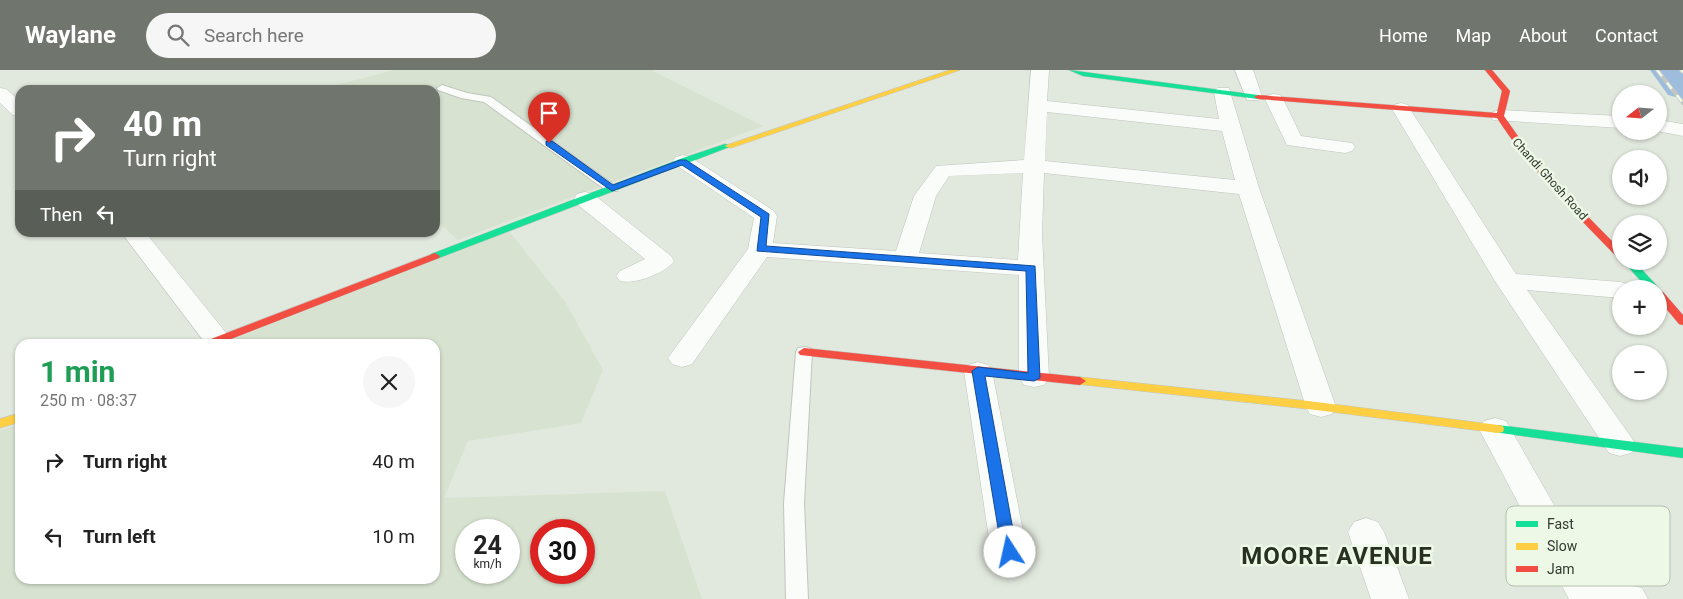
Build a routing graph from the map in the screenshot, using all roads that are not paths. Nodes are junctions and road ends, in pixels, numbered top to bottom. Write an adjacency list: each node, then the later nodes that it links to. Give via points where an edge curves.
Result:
1 (1040, 70): 12 (street)
2 (1072, 70): 7 (street)
3 (1244, 70): 9 (street)
4 (1488, 70): 14 (street, via 1506,91)
5 (949, 71): 20 (street)
6 (442, 88): 22 (lane, via 487,99)
7 (1223, 92): 9 (street); 16 (street)
8 (0, 93): 11 (street)
9 (1253, 96): 10 (street)
10 (1274, 99): 13 (street); 19 (street, via 1294,142)
11 (15, 106)
12 (1039, 106): 16 (street); 21 (street)
13 (1401, 109): 14 (street); 33 (street)
14 (1500, 116): 15 (street); 26 (street, Chandi Ghosh Road, via 1510,135 1559,192)
15 (1612, 122)
16 (1231, 126): 23 (street)
17 (1668, 128): 18 (street)
18 (1683, 130)
19 (1345, 147)
20 (683, 161): 22 (street); 27 (street, via 766,216)
21 (1034, 166): 23 (street); 28 (street, via 943,170 925,196); 29 (street)
22 (612, 188): 24 (street)
23 (1248, 188): 43 (street)
24 (586, 198): 31 (street, via 662,261); 38 (street)
25 (136, 237): 37 (street)
26 (1612, 246)
27 (760, 249): 28 (street); 40 (street)
28 (904, 260): 29 (street)
29 (1031, 268): 42 (street)
30 (1636, 270): 32 (street)
31 (629, 276)
32 (1646, 280)
33 (1508, 281): 34 (street); 47 (street)
34 (1612, 289)
35 (1667, 303): 36 (street)
36 (1683, 322)
37 (210, 339)
38 (220, 339)
39 (804, 352): 41 (street); 53 (lane, via 794,504)
40 (682, 358)
41 (978, 371): 42 (street); 51 (street)
42 (1034, 378): 43 (street)
43 (1321, 407): 46 (street)
44 (15, 419): 45 (street)
45 (0, 424)
46 (1495, 429): 47 (street); 49 (street)
47 (1620, 445): 48 (street)
48 (1683, 453)
49 (1537, 506)
50 (1366, 532): 54 (street)
51 (1010, 552)
52 (1581, 586): 55 (street, via 1592,594)
53 (797, 599)
54 (1390, 599)
55 (1629, 599)

